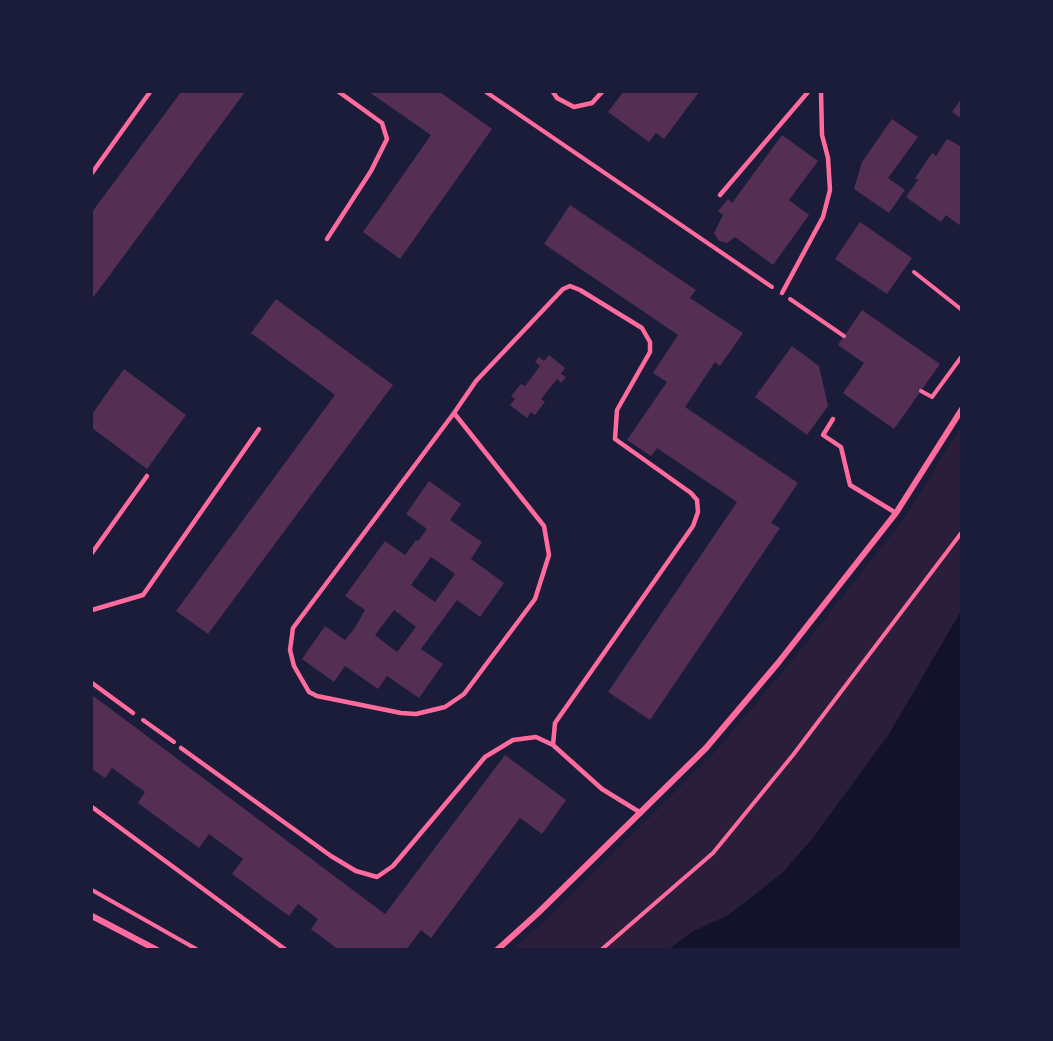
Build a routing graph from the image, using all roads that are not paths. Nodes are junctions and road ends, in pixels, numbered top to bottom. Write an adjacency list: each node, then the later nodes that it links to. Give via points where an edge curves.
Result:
1 (150, 92): 7 (lane)
2 (339, 92): 9 (lane, via 382,123 387,139)
3 (553, 92): 4 (lane, via 574,107 592,103)
4 (602, 92)
5 (808, 92): 8 (lane)
6 (821, 92): 10 (lane, via 830,190 823,217)
7 (92, 173)
8 (720, 195)
9 (327, 239)
10 (782, 293)
11 (962, 409): 16 (street)
12 (454, 413): 12 (lane, via 294,628 290,650 309,692 401,713 416,714 445,707 464,694 535,599 549,555 544,526); 21 (lane, via 476,381 562,289 570,286 642,328 651,342 650,352 617,410 615,439 691,493 698,500 698,512 693,526 555,723)
13 (833, 419): 16 (lane, via 823,435 841,447 850,485)
14 (260, 429): 18 (lane, via 143,595)
15 (147, 476): 17 (lane)
16 (896, 513): 24 (street, via 706,748)
17 (92, 553)
18 (92, 610)
19 (92, 683): 20 (lane)
20 (133, 713)
21 (553, 745): 22 (lane, via 536,737 513,740 485,757 393,866 376,877 356,871 331,856); 24 (lane, via 602,789)
22 (182, 748)
23 (92, 807): 27 (lane)
24 (641, 813): 28 (street)
25 (92, 916): 26 (street)
26 (157, 950)
27 (286, 950)
28 (497, 950)

